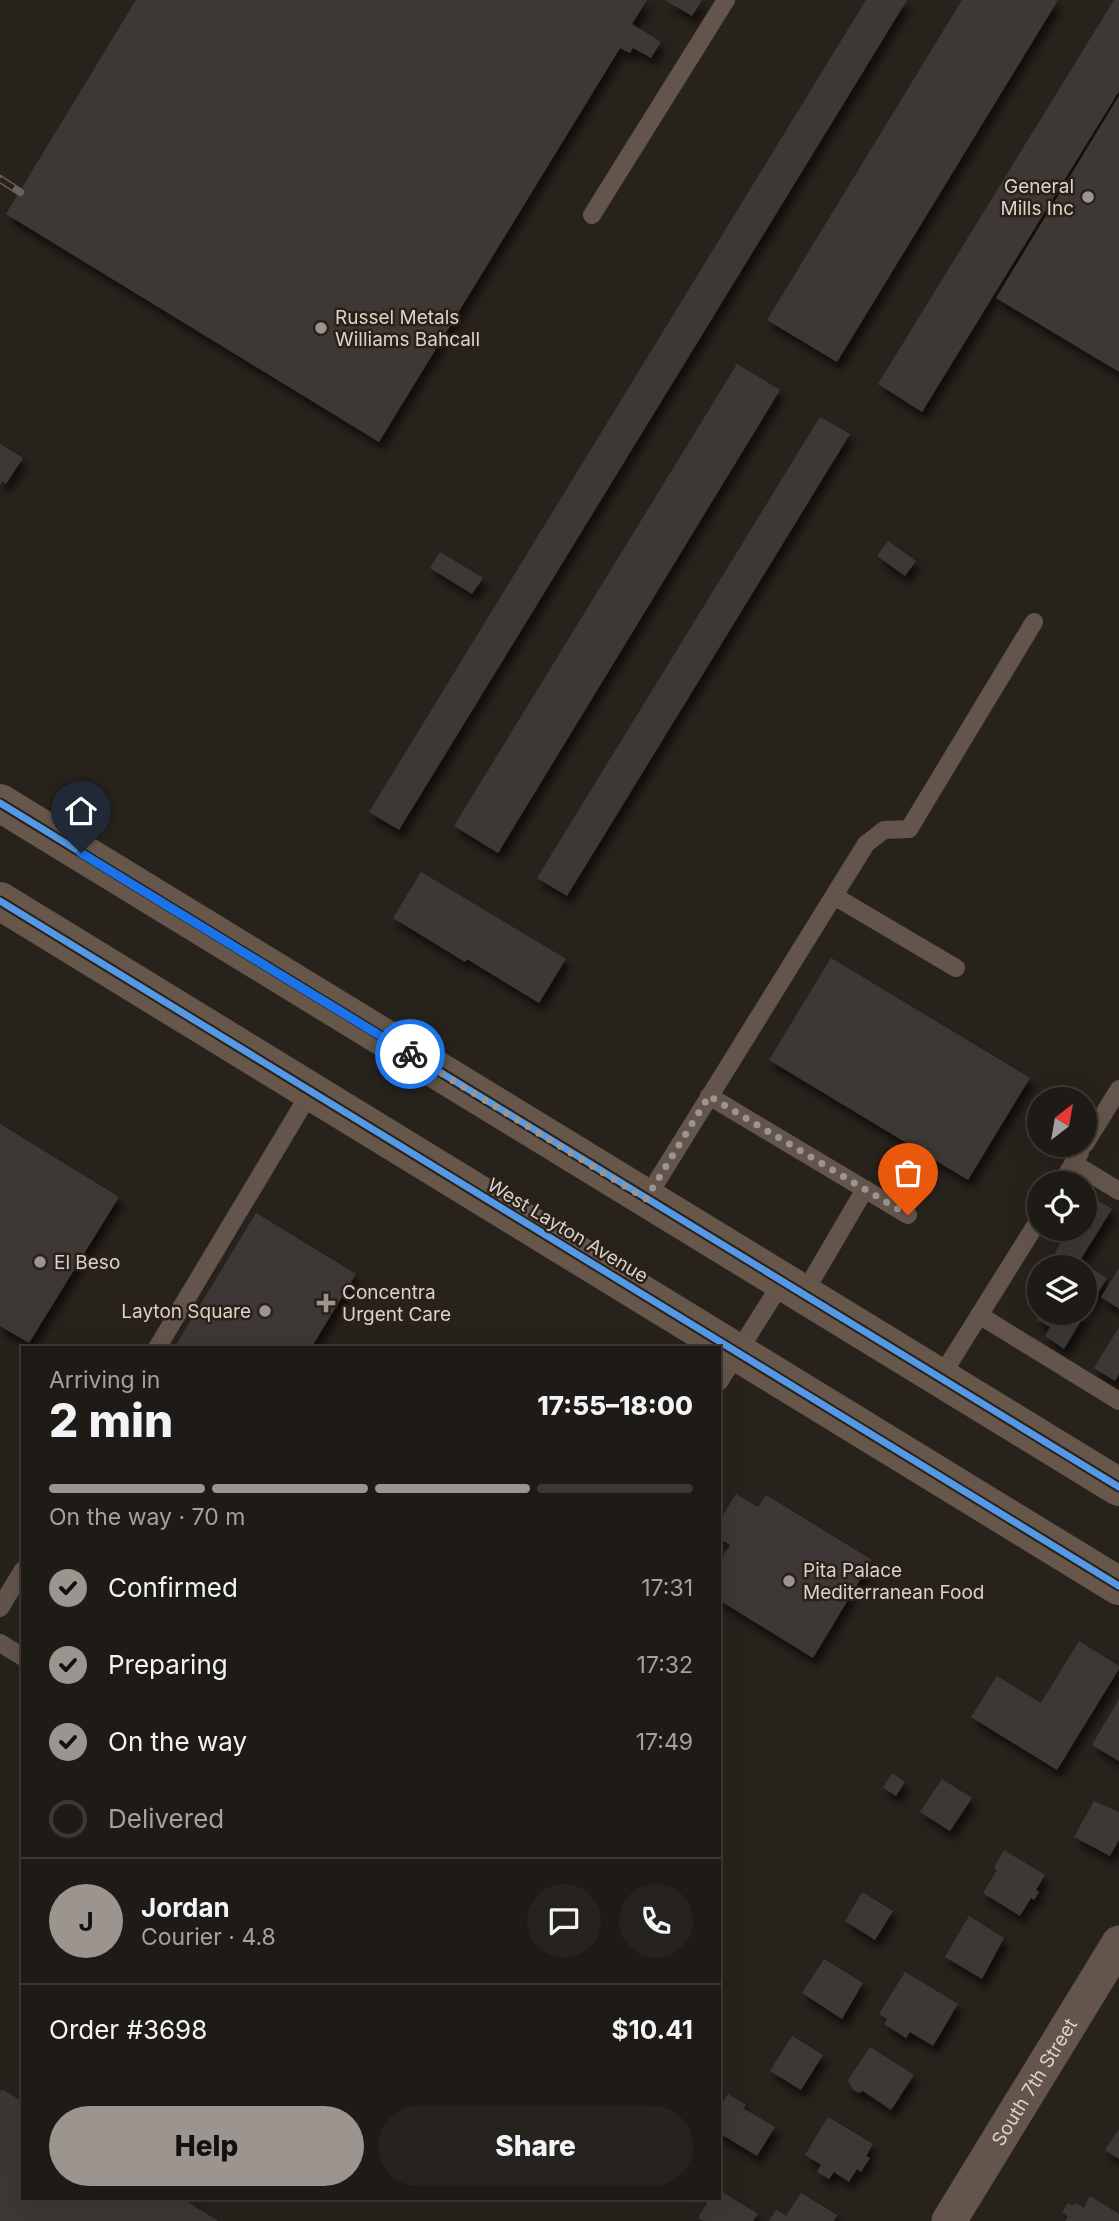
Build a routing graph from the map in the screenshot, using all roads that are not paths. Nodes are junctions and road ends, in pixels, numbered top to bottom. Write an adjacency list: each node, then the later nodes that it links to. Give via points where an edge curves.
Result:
1 (726, 0): 2 (lane)
2 (592, 215)
3 (1034, 622): 5 (lane, via 909,829 884,830 866,844)
4 (0, 803): 17 (main road)
5 (834, 896): 7 (lane); 10 (lane)
6 (0, 901): 9 (main road, West Layton Avenue)
7 (956, 968)
8 (1119, 1089): 11 (lane)
9 (311, 1091): 22 (lane); 23 (main road, West Layton Avenue)
10 (709, 1096): 15 (lane); 17 (lane)
11 (1097, 1125)
12 (1077, 1157): 13 (lane)
13 (1073, 1163): 14 (lane); 16 (lane)
14 (1068, 1171)
15 (865, 1189): 18 (lane); 20 (lane)
16 (1119, 1191)
17 (646, 1199): 20 (main road)
18 (908, 1215)
19 (1027, 1239): 21 (lane)
20 (793, 1288): 24 (lane); 25 (main road)
21 (979, 1315): 25 (lane); 26 (lane)
22 (157, 1346)
23 (696, 1346)
24 (728, 1367): 29 (main road, West Layton Avenue)
25 (940, 1378): 27 (main road)
26 (1119, 1401)
27 (1119, 1487)
28 (21, 1573): 30 (lane)
29 (1119, 1586)
30 (0, 1608)
31 (0, 1643): 32 (lane)
32 (21, 1656)
33 (1119, 1943): 34 (street, South 7th Street)
34 (949, 2221)

